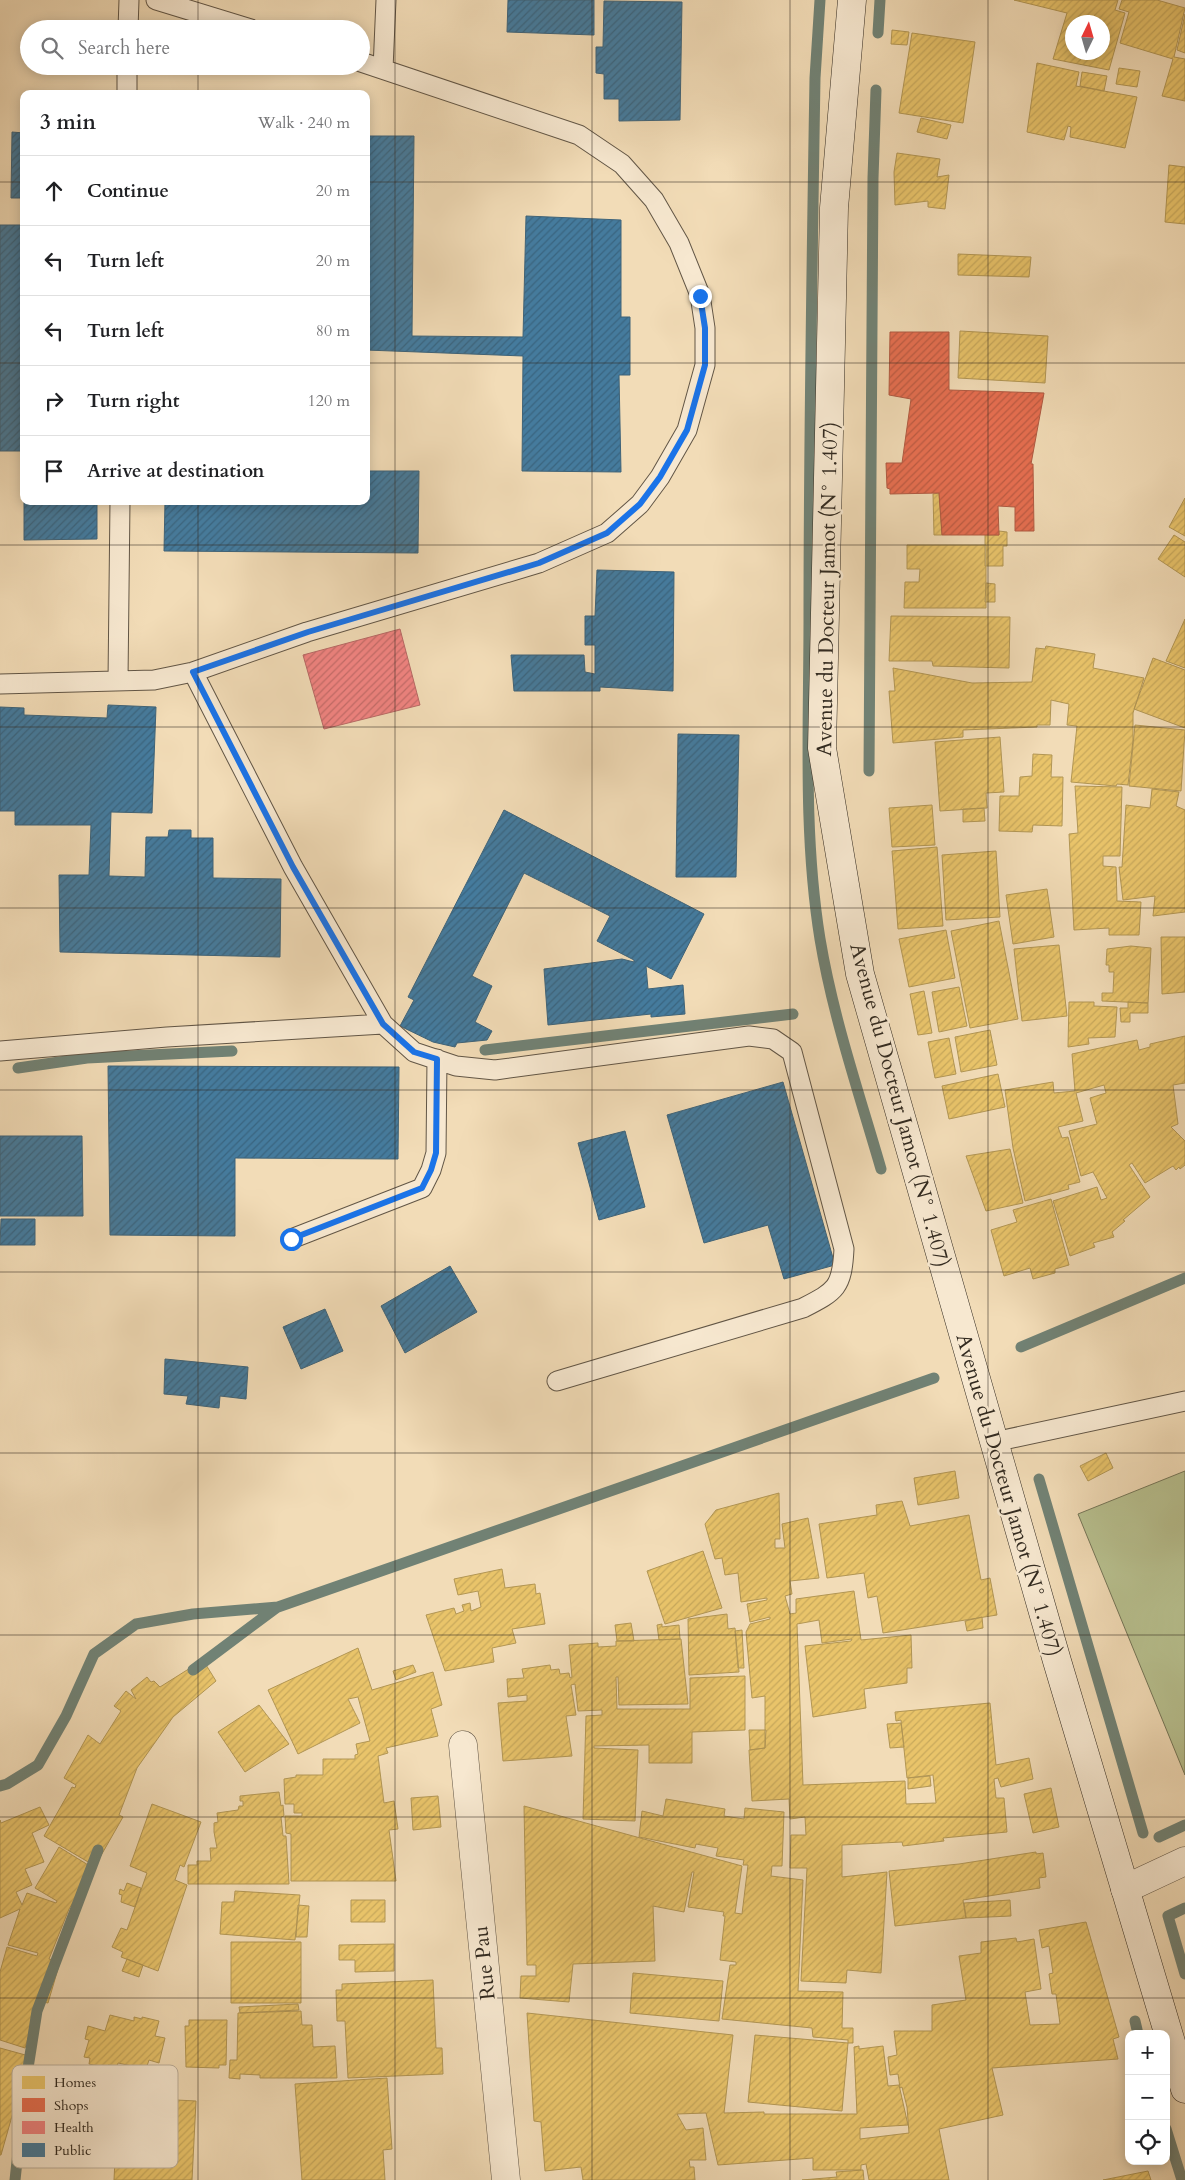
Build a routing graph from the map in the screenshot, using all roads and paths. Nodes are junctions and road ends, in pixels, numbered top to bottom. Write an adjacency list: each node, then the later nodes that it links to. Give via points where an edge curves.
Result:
1 (129, 0): 5 (lane)
2 (156, 0): 6 (lane)
3 (386, 0): 8 (lane)
4 (852, 0): 21 (main road, Avenue du Docteur Jamot (N° 1.407), via 834,208 822,748 860,974)
5 (128, 20)
6 (222, 20)
7 (370, 65): 8 (lane)
8 (384, 69): 12 (lane, via 579,135 622,164 654,200 679,243 700,296 705,328 705,365 687,430 640,504 607,533 539,563 308,632)
9 (127, 75): 10 (lane)
10 (127, 90)
11 (120, 505): 13 (lane)
12 (193, 672): 13 (lane, via 154,680); 15 (lane, via 293,867)
13 (118, 681): 14 (lane)
14 (0, 684)
15 (383, 1024): 16 (lane); 17 (lane, via 414,1052)
16 (0, 1051)
17 (437, 1059): 18 (lane, via 436,1153 422,1188); 19 (lane, via 456,1066 495,1070 749,1036 772,1039 792,1052 844,1250 843,1274 832,1291 803,1308)
18 (291, 1239)
19 (557, 1381)
20 (1185, 1401): 21 (lane)
21 (994, 1442): 24 (main road, Avenue du Docteur Jamot (N° 1.407))
22 (463, 1745): 26 (main road, Rue Pau)
23 (1185, 1861): 24 (main road)
24 (1125, 1889): 25 (main road, Avenue du Docteur Jamot (N° 1.407))
25 (1185, 2089)
26 (506, 2180)

